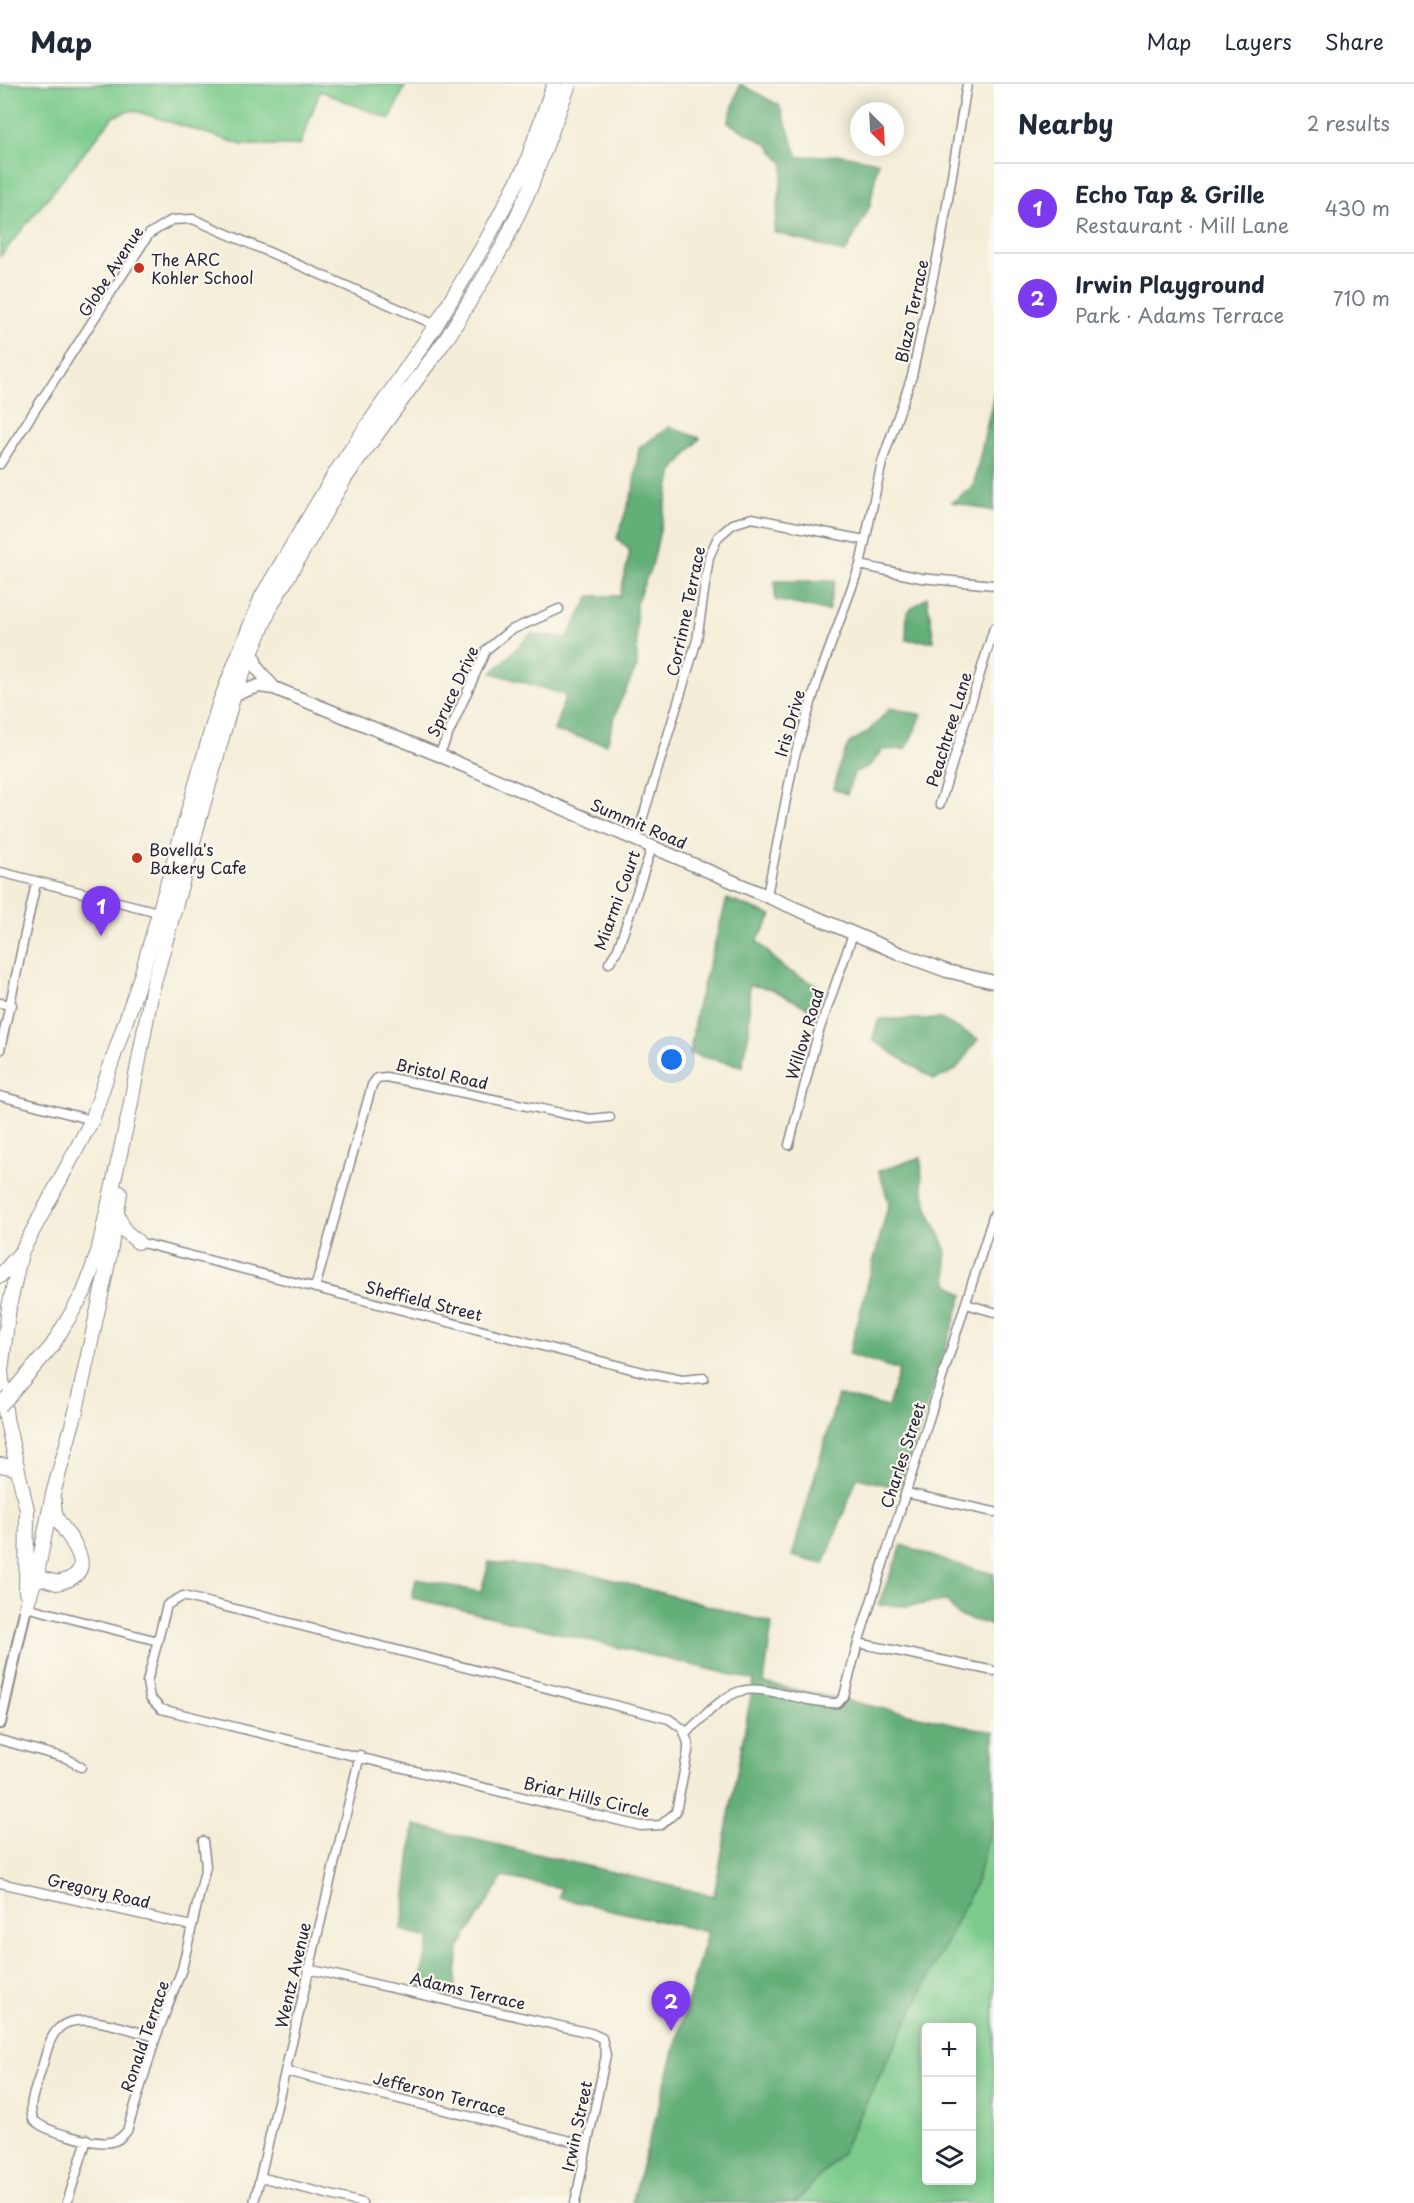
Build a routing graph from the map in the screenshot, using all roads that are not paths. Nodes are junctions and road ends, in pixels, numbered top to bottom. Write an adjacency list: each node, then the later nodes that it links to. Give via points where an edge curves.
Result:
1 (554, 84): 4 (highway, via 525,167 486,243)
2 (569, 84): 11 (highway, via 531,186 503,246 449,335 345,478 271,606)
3 (967, 84): 6 (street, Blazo Terrace, via 942,235 912,376 882,462)
4 (436, 325): 5 (street, Globe Avenue, via 193,219 172,220 150,234); 21 (highway, via 336,472 262,596 219,704)
5 (0, 464)
6 (864, 540): 7 (street, Blazo Terrace); 16 (street, Corrinne Terrace, via 752,518 733,524 718,537 709,556 697,640)
7 (860, 565): 8 (street, via 921,578); 20 (street, Iris Drive, via 794,759)
8 (994, 585)
9 (559, 609): 14 (street, Spruce Drive, via 509,630 486,650)
10 (994, 628): 15 (street, Peachtree Lane)
11 (252, 651): 12 (main road, via 257,668); 13 (highway)
12 (274, 688): 13 (main road, Summit Road, via 260,686); 14 (main road, Summit Road)
13 (234, 693): 29 (highway, via 152,990)
14 (439, 755): 16 (main road, Summit Road)
15 (940, 804)
16 (636, 840): 17 (main road, Summit Road)
17 (652, 847): 20 (main road, Summit Road); 23 (street, Miarmi Court, via 618,949)
18 (0, 872): 19 (street)
19 (36, 883): 21 (street); 26 (street)
20 (767, 896): 22 (main road, Summit Road)
21 (158, 912): 31 (highway, via 112,1068)
22 (853, 934): 24 (main road, Summit Road, via 947,971); 32 (street, Willow Road, via 818,1034)
23 (609, 963)
24 (994, 982)
25 (0, 1003): 26 (street)
26 (12, 1005): 27 (street)
27 (0, 1050)
28 (0, 1096): 31 (street)
29 (129, 1113): 33 (highway); 43 (highway, via 98,1252 84,1292 52,1346)
30 (610, 1116): 39 (street, Bristol Road, via 590,1119 377,1078)
31 (92, 1120): 36 (highway)
32 (789, 1145)
33 (117, 1214): 35 (highway, via 125,1232); 37 (highway)
34 (994, 1214): 40 (street, Charles Street)
35 (138, 1242): 37 (highway, via 120,1247); 39 (street, Sheffield Street)
36 (21, 1251): 38 (highway); 45 (highway, via 9,1307 2,1371 6,1418)
37 (109, 1258): 47 (highway, via 76,1411)
38 (0, 1276)
39 (315, 1288): 42 (street, Sheffield Street, via 647,1373 681,1380)
40 (966, 1304): 41 (street); 46 (street, Charles Street)
41 (994, 1312)
42 (704, 1378)
43 (5, 1400)
44 (0, 1465): 45 (highway)
45 (17, 1468): 48 (highway)
46 (906, 1493): 49 (street); 53 (street, Charles Street)
47 (53, 1494): 50 (highway); 50 (highway, via 54,1511 79,1550 80,1564 73,1576 57,1583 46,1581)
48 (27, 1510): 50 (highway); 51 (highway)
49 (994, 1512)
50 (37, 1573): 51 (highway)
51 (26, 1607): 52 (street); 55 (street)
52 (158, 1641): 56 (street, Briar Hills Circle, via 167,1605 177,1597 189,1597 669,1719); 58 (street, Briar Hills Circle, via 147,1690 161,1709)
53 (858, 1643): 54 (street); 56 (street, Charles Street, via 844,1696 838,1703 741,1690)
54 (994, 1671)
55 (0, 1724)
56 (686, 1733): 58 (street, Briar Hills Circle, via 688,1752 676,1812 666,1822 650,1827)
57 (0, 1740): 59 (street, via 66,1758)
58 (360, 1755): 63 (street, Wentz Avenue)
59 (81, 1767)
60 (202, 1841): 62 (street, Ronald Terrace, via 206,1866)
61 (0, 1883): 62 (street, Gregory Road)
62 (192, 1926): 64 (street, Ronald Terrace, via 172,2000)
63 (308, 1969): 65 (street, Adams Terrace, via 597,2034 605,2043); 66 (street, Wentz Avenue)
64 (156, 2037): 67 (street, Ronald Terrace, via 128,2132 111,2142); 67 (street, via 81,2019 66,2023 52,2036 31,2113 33,2120 43,2128)
65 (606, 2055): 68 (street, Irwin Street)
66 (285, 2071): 68 (street, Jefferson Terrace); 69 (street, Wentz Avenue)
67 (87, 2139): 70 (street)
68 (587, 2145): 73 (street, Irwin Street)
69 (260, 2177): 71 (street, Wentz Avenue); 72 (street)
70 (67, 2203)
71 (254, 2203)
72 (362, 2203)
73 (575, 2203)

